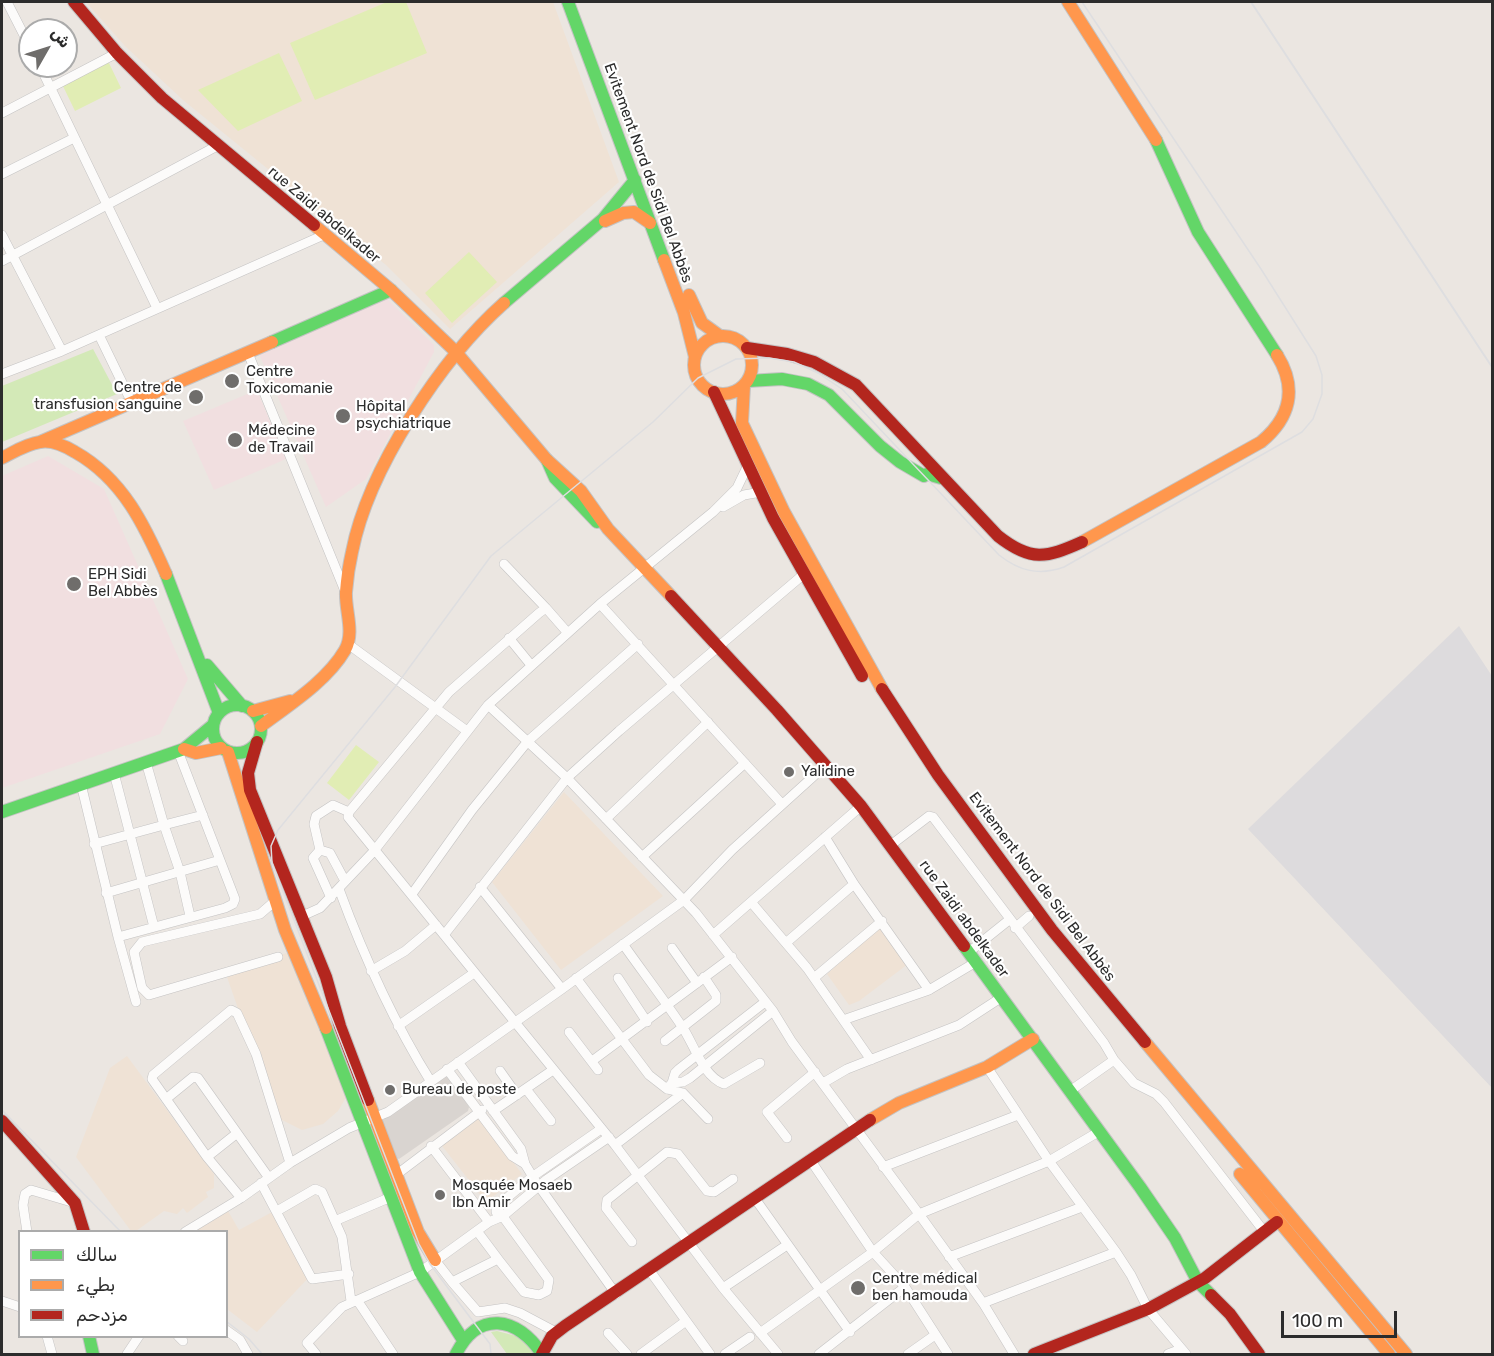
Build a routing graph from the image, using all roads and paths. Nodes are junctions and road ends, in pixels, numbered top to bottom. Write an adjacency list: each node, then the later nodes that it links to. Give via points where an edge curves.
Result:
1 (7, 2): 6 (street)
2 (74, 2): 7 (main road, rue Zaidi abdelkader)
3 (568, 2): 14 (main road, Evitement Nord de Sidi Bel Abbès)
4 (580, 2): 25 (main road, Evitement Nord de Sidi Bel Abbès, via 694,308 702,322)
5 (1068, 2): 40 (main road, via 1157,141 1198,232 1280,360 1289,385 1289,404 1275,430 1261,442 1052,555 1026,554 1007,544)
6 (18, 24)
7 (117, 54): 9 (street); 12 (main road, rue Zaidi abdelkader)
8 (46, 78): 9 (street)
9 (50, 87): 10 (street); 11 (street)
10 (2, 111)
11 (74, 138): 13 (street); 15 (street)
12 (217, 146): 15 (street); 18 (main road, rue Zaidi abdelkader)
13 (2, 174)
14 (635, 180): 16 (main road); 17 (main road, Evitement Nord de Sidi Bel Abbès)
15 (106, 206): 20 (street); 23 (street)
16 (596, 225): 17 (main road, via 630,211 645,216); 28 (main road)
17 (655, 231): 30 (main road, Evitement Nord de Sidi Bel Abbès, via 690,331)
18 (326, 234): 22 (main road, rue Zaidi abdelkader); 23 (street)
19 (2, 235): 20 (street)
20 (12, 256): 21 (street); 27 (street)
21 (2, 261)
22 (391, 290): 28 (main road, rue Zaidi abdelkader); 29 (main road)
23 (158, 308): 24 (street)
24 (99, 335): 27 (street); 34 (street)
25 (720, 336): 26 (main road, via 731,337); 30 (main road, via 702,345)
26 (747, 348): 32 (main road, via 752,366); 37 (main road, via 798,357 844,378 864,393)
27 (62, 351): 31 (street)
28 (455, 351): 44 (main road, rue Zaidi abdelkader, via 547,460 566,492 608,529); 46 (main road, via 375,486 353,546)
29 (248, 353): 34 (main road); 46 (street)
30 (695, 357): 33 (main road, via 697,378)
31 (2, 374)
32 (746, 383): 33 (main road, via 730,393); 39 (main road, via 771,377 794,379 822,390); 262 (main road, Evitement Nord de Sidi Bel Abbès, via 742,423 784,512 886,696 923,752 1052,930)
33 (714, 392): 38 (main road, Evitement Nord de Sidi Bel Abbès)
34 (132, 403): 35 (main road)
35 (40, 441): 36 (main road); 54 (main road, via 73,451 106,474 124,494 142,521)
36 (2, 458)
37 (924, 458): 39 (main road); 40 (main road)
38 (748, 465): 41 (main road, Evitement Nord de Sidi Bel Abbès); 42 (street, via 738,488)
39 (911, 471): 40 (main road)
40 (941, 477)
41 (761, 492): 42 (street, via 744,495); 45 (main road, Evitement Nord de Sidi Bel Abbès)
42 (713, 512): 44 (street)
43 (504, 564): 48 (street)
44 (645, 570): 47 (street); 53 (main road, rue Zaidi abdelkader)
45 (804, 574): 53 (street); 104 (main road, Evitement Nord de Sidi Bel Abbès, via 908,749)
46 (346, 593): 52 (main road)
47 (600, 604): 49 (street); 51 (street)
48 (546, 608): 49 (street); 50 (street)
49 (567, 632): 55 (street)
50 (509, 638): 55 (street); 60 (street, via 449,692)
51 (638, 644): 56 (street); 66 (street)
52 (348, 645): 57 (main road, via 340,658); 60 (street)
53 (718, 647): 56 (street); 72 (main road, rue Zaidi abdelkader)
54 (201, 656): 59 (main road); 61 (main road)
55 (531, 665): 58 (street)
56 (675, 684): 62 (street); 74 (street)
57 (290, 701): 59 (main road); 64 (main road)
58 (488, 705): 65 (street); 66 (street)
59 (248, 709): 61 (main road, via 230,706); 64 (main road)
60 (436, 710): 65 (street); 79 (street)
61 (219, 713): 63 (main road)
62 (708, 722): 71 (street); 81 (street)
63 (213, 725): 68 (main road); 69 (main road, via 214,737)
64 (261, 726): 67 (main road)
65 (467, 731): 88 (street)
66 (528, 741): 74 (street); 97 (street)
67 (257, 742): 69 (main road, via 244,752); 103 (main road, via 248,772 250,790)
68 (181, 750): 69 (main road); 70 (main road); 80 (street)
69 (224, 750): 100 (main road)
70 (146, 762): 73 (main road); 82 (street)
71 (745, 763): 76 (street); 89 (street)
72 (826, 765): 76 (street); 77 (main road, rue Zaidi abdelkader)
73 (114, 773): 75 (main road); 83 (street)
74 (567, 778): 81 (street); 95 (street)
75 (81, 784): 78 (main road); 85 (street)
76 (782, 804): 99 (street)
77 (861, 806): 84 (street); 86 (main road, rue Zaidi abdelkader)
78 (2, 812)
79 (349, 812): 87 (street, via 333,805 316,816); 88 (street, via 351,822)
80 (203, 815): 82 (street); 90 (street)
81 (606, 819): 89 (street)
82 (164, 825): 83 (street); 91 (street)
83 (131, 833): 85 (street); 92 (street)
84 (825, 837): 93 (street); 101 (street)
85 (94, 844): 96 (street)
86 (891, 845): 106 (street, via 929,816 933,817); 117 (main road, rue Zaidi abdelkader)
87 (320, 850): 94 (street, via 330,853); 98 (street, via 313,858)
88 (374, 851): 94 (street); 97 (street)
89 (642, 857): 99 (street)
90 (220, 860): 91 (street); 102 (street, via 235,899 233,904)
91 (180, 872): 92 (street); 102 (street)
92 (144, 882): 96 (street); 108 (street)
93 (854, 884): 105 (street); 112 (street)
94 (342, 885): 98 (street); 118 (street)
95 (480, 887): 109 (street); 124 (street)
96 (106, 893): 111 (street)
97 (412, 894): 107 (street)
98 (331, 898): 103 (street, via 315,911)
99 (684, 900): 110 (street); 113 (street)
100 (275, 901): 115 (street, via 260,914 142,942 134,952 142,988 149,995); 168 (main road)
101 (751, 902): 110 (street); 112 (street)
102 (190, 916): 108 (street)
103 (300, 916): 164 (main road, via 326,977)
104 (1029, 916): 106 (street); 198 (main road, Evitement Nord de Sidi Bel Abbès)
105 (882, 921): 122 (street); 125 (street)
106 (1012, 924): 117 (street); 142 (street)
107 (436, 925): 109 (street); 118 (street, via 405,951)
108 (154, 927): 111 (street)
109 (444, 935): 119 (street)
110 (713, 935): 116 (street)
111 (118, 937): 127 (street)
112 (787, 942): 122 (street)
113 (623, 944): 120 (street); 129 (street)
114 (672, 948): 123 (street)
115 (278, 957)
116 (732, 957): 123 (street); 128 (street)
117 (973, 957): 125 (street); 126 (main road, rue Zaidi abdelkader)
118 (371, 971): 134 (street)
119 (474, 974): 133 (street); 134 (street)
120 (576, 978): 124 (street); 138 (street)
121 (618, 978): 132 (street)
122 (814, 978): 131 (street)
123 (701, 980): 129 (street); 135 (street, via 717,999)
124 (562, 989): 133 (street)
125 (929, 990): 131 (street)
126 (1002, 997): 137 (main road, rue Zaidi abdelkader); 141 (street, via 959,1025)
127 (136, 1002)
128 (765, 1002): 130 (street); 140 (street)
129 (668, 1007): 132 (street); 135 (street)
130 (773, 1011): 146 (street); 152 (street)
131 (846, 1019): 141 (street)
132 (647, 1022): 138 (street)
133 (514, 1023): 144 (street); 149 (street)
134 (398, 1026): 153 (street)
135 (683, 1027): 139 (street); 140 (street)
136 (569, 1032): 143 (street)
137 (1033, 1039): 147 (main road); 157 (main road, rue Zaidi abdelkader)
138 (622, 1040): 143 (street); 155 (street, via 656,1083)
139 (665, 1041)
140 (697, 1055): 146 (street); 155 (street, via 675,1073)
141 (871, 1059): 154 (street)
142 (1114, 1060): 157 (street); 202 (street, via 1134,1083 1156,1094)
143 (592, 1061): 150 (street)
144 (458, 1062): 148 (street); 161 (street)
145 (760, 1063): 146 (street, via 724,1084 717,1082)
146 (705, 1064): 155 (street, via 685,1081)
147 (987, 1067): 163 (street); 170 (main road, via 899,1103)
148 (447, 1069): 153 (street); 162 (street)
149 (553, 1070): 156 (street); 169 (street)
150 (598, 1070)
151 (500, 1071): 159 (street)
152 (815, 1072): 154 (street); 174 (street, via 767,1112)
153 (431, 1082): 164 (street)
154 (823, 1083): 170 (street)
155 (670, 1086): 158 (street)
156 (526, 1089): 159 (street); 167 (street)
157 (1071, 1091): 171 (main road, rue Zaidi abdelkader)
158 (683, 1094): 165 (street); 175 (street)
159 (517, 1095): 161 (street)
160 (166, 1099): 172 (street, via 196,1077); 177 (street); 180 (street, via 153,1075 234,1009 256,1054)
161 (491, 1108): 162 (street); 181 (street, via 521,1149)
162 (478, 1113): 176 (street); 181 (street, via 512,1156)
163 (1018, 1115): 179 (street); 182 (street)
164 (375, 1118): 168 (street); 183 (main road)
165 (708, 1119)
166 (2, 1121): 192 (main road)
167 (551, 1121)
168 (361, 1122): 180 (street); 189 (main road)
169 (602, 1128): 173 (street); 185 (street)
170 (856, 1129): 178 (main road); 182 (street)
171 (1100, 1131): 179 (street); 216 (main road, rue Zaidi abdelkader, via 1175,1238)
172 (236, 1134): 177 (street); 187 (street)
173 (609, 1137): 175 (street); 188 (street)
174 (787, 1138)
175 (615, 1145): 184 (street)
176 (431, 1146): 183 (street); 196 (street)
177 (207, 1157): 190 (street)
178 (811, 1161): 191 (main road); 207 (street)
179 (1049, 1161): 193 (street); 195 (street)
180 (290, 1163): 187 (street)
181 (525, 1164): 185 (street)
182 (884, 1167): 195 (street)
183 (396, 1175): 211 (main road, via 418,1232)
184 (637, 1175): 186 (street, via 671,1151 678,1154 706,1191 714,1192); 204 (street, via 605,1204); 205 (street)
185 (532, 1177): 188 (street); 196 (street)
186 (733, 1179)
187 (265, 1180): 190 (street); 194 (street)
188 (539, 1186): 196 (street); 220 (street)
189 (391, 1197): 197 (street); 213 (main road)
190 (241, 1198): 201 (street)
191 (756, 1200): 205 (main road); 206 (street)
192 (75, 1203): 199 (street, via 31,1190 24,1194); 200 (main road)
193 (1082, 1207): 208 (street); 209 (street)
194 (277, 1211): 197 (street, via 315,1189); 214 (street, via 312,1279)
195 (919, 1214): 207 (street); 209 (street)
196 (496, 1215): 203 (street); 210 (street, via 549,1280 547,1291 539,1295 524,1292)
197 (337, 1220): 214 (street)
198 (1277, 1222): 202 (main road); 261 (main road, Evitement Nord de Sidi Bel Abbès)
199 (27, 1230)
200 (83, 1230)
201 (188, 1230)
202 (1263, 1230): 216 (main road)
203 (477, 1231): 210 (street); 211 (street)
204 (632, 1242)
205 (691, 1244): 212 (main road); 218 (street)
206 (787, 1245): 218 (street); 219 (street)
207 (873, 1252): 217 (street); 219 (street)
208 (1116, 1252): 222 (street); 225 (street)
209 (949, 1257): 222 (street)
210 (498, 1259): 215 (street)
211 (435, 1260): 213 (street); 215 (street)
212 (650, 1271): 220 (main road); 226 (street)
213 (420, 1272): 221 (street); 239 (main road)
214 (349, 1274): 221 (street)
215 (452, 1282): 228 (street, via 478,1312 505,1308)
216 (1198, 1282): 225 (main road); 260 (main road, rue Zaidi abdelkader, via 1230,1314)
217 (904, 1287): 231 (street); 234 (street)
218 (723, 1288): 232 (street)
219 (818, 1290): 231 (street); 232 (street)
220 (616, 1293): 227 (main road)
221 (354, 1300): 245 (street, via 307,1343); 246 (street)
222 (983, 1303): 257 (street)
223 (2, 1304): 224 (street)
224 (18, 1307)
225 (1148, 1309): 240 (street); 258 (main road)
226 (686, 1322): 250 (street); 251 (street)
227 (566, 1326): 228 (main road); 248 (main road, via 552,1336)
228 (552, 1330): 233 (main road)
229 (228, 1331): 244 (street, via 240,1340)
230 (608, 1332): 249 (street)
231 (850, 1332): 254 (street)
232 (760, 1333): 253 (street)
233 (528, 1334): 239 (main road, via 499,1323 479,1327); 248 (main road)
234 (935, 1335): 255 (street); 256 (street)
235 (750, 1337): 252 (street)
236 (48, 1338): 241 (street)
237 (90, 1338): 242 (main road)
238 (138, 1338): 243 (street)
239 (463, 1340): 247 (main road)
240 (1183, 1352): 259 (street)
241 (52, 1354)
242 (93, 1354)
243 (127, 1354)
244 (245, 1354)
245 (316, 1354)
246 (393, 1354)
247 (456, 1354)
248 (542, 1354)
249 (627, 1354)
250 (640, 1354)
251 (710, 1354)
252 (724, 1354)
253 (778, 1354)
254 (819, 1354)
255 (908, 1354)
256 (948, 1354)
257 (1014, 1354)
258 (1034, 1354)
259 (1168, 1354)
260 (1259, 1354)
261 (1389, 1354)
262 (1406, 1354)

